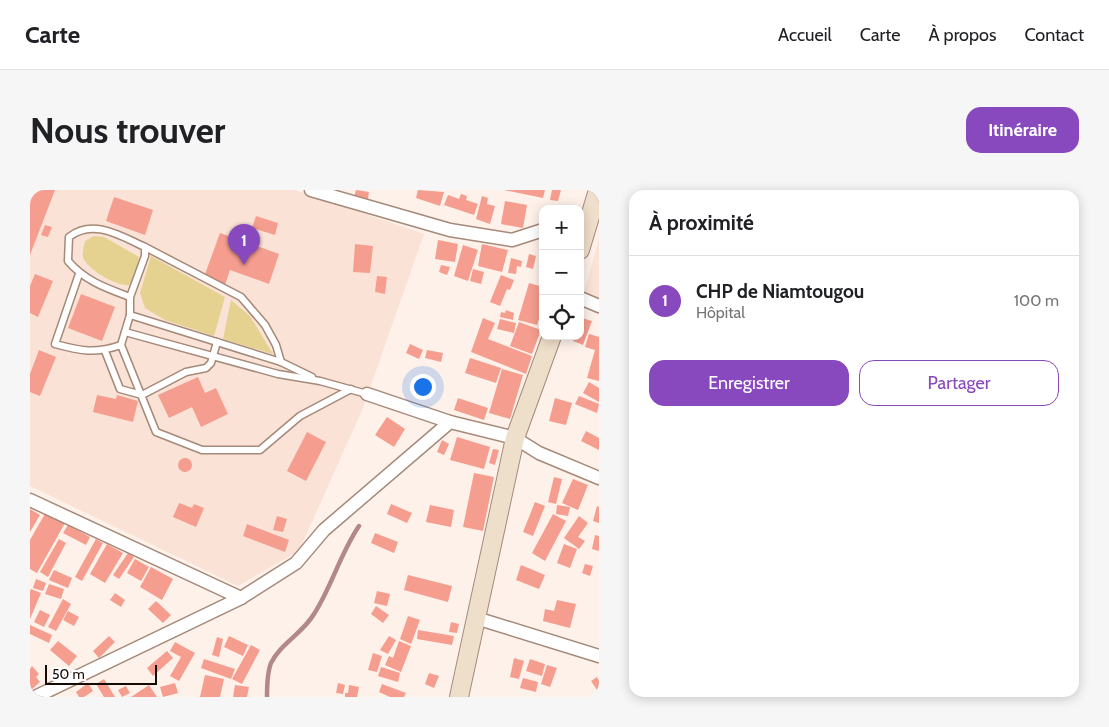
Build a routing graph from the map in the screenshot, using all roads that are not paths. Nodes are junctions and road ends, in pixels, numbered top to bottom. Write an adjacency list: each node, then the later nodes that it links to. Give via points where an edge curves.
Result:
1 (311, 190): 4 (street, via 450,230 512,240)
2 (598, 190): 3 (main road)
3 (585, 217)
4 (539, 231)
5 (145, 247): 6 (lane, via 110,231 78,230 69,237 68,261); 7 (lane, via 143,263); 17 (lane, via 241,297 265,325 276,345)
6 (79, 274): 7 (lane); 15 (lane, via 55,344 82,352)
7 (130, 297): 10 (lane)
8 (584, 300): 9 (street)
9 (599, 306)
10 (130, 315): 11 (lane); 13 (lane)
11 (125, 332): 14 (lane); 16 (lane)
12 (551, 340): 23 (main road)
13 (218, 342): 16 (lane); 17 (lane)
14 (122, 345): 15 (lane); 21 (lane)
15 (105, 351): 21 (lane, via 120,389)
16 (213, 357): 18 (lane); 21 (lane, via 206,368 186,372)
17 (280, 362): 18 (lane)
18 (320, 381): 19 (lane)
19 (351, 390): 20 (lane); 21 (lane, via 300,416 260,450 202,450 156,432)
20 (367, 394): 22 (street)
21 (142, 395)
22 (450, 422): 23 (street); 26 (street, via 324,530 296,563)
23 (515, 438): 24 (street, via 539,453); 27 (main road)
24 (599, 478)
25 (30, 500): 26 (street)
26 (241, 598): 29 (street)
27 (476, 618): 28 (street); 30 (main road)
28 (599, 656)
29 (35, 697)
30 (459, 697)

